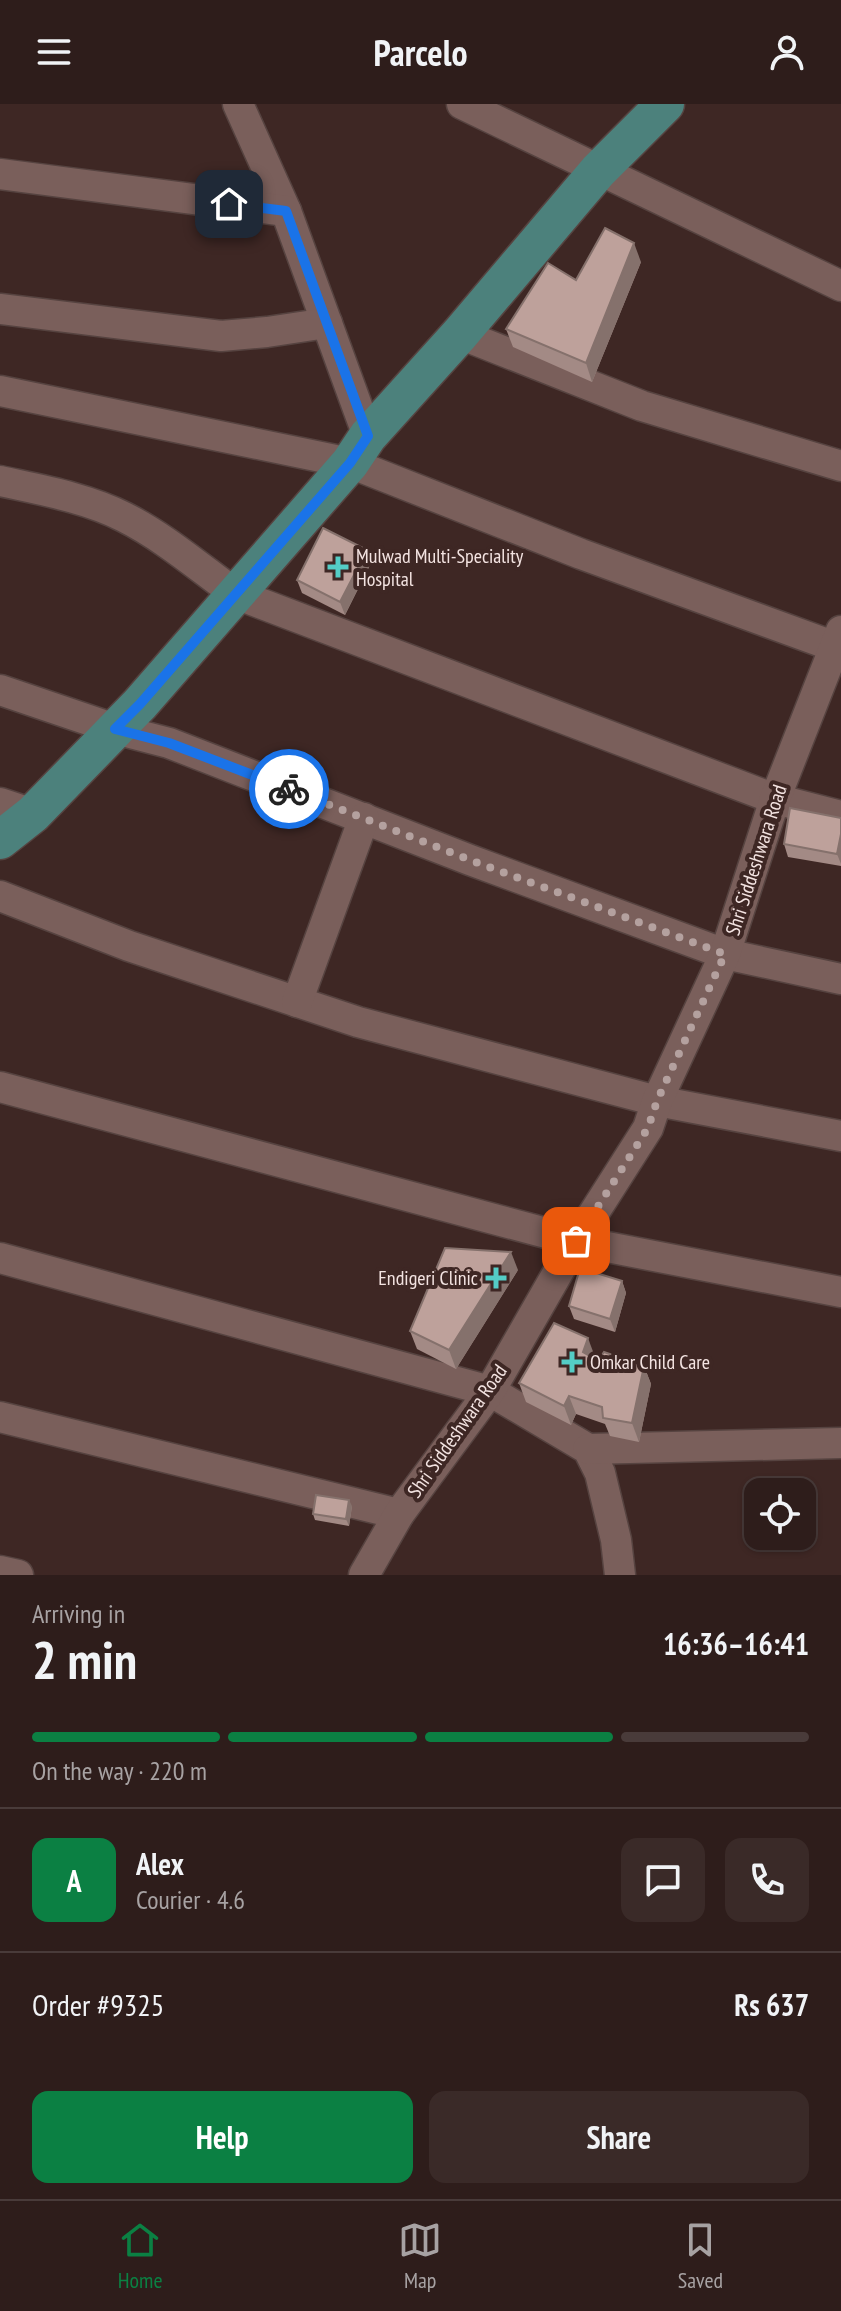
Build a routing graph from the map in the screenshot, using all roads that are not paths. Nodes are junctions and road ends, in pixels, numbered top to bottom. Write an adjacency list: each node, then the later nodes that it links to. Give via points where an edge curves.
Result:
1 (238, 104): 6 (street)
2 (462, 104): 4 (street)
3 (665, 104): 4 (main road)
4 (598, 171): 7 (street); 10 (main road)
5 (0, 174): 6 (street)
6 (286, 211): 9 (street)
7 (841, 286)
8 (0, 309): 9 (street, via 221,336)
9 (327, 323): 12 (street)
10 (460, 334): 12 (main road); 13 (street, via 642,406)
11 (0, 391): 12 (street)
12 (359, 450): 15 (main road); 16 (street, via 581,554)
13 (841, 466)
14 (0, 481): 15 (street, via 124,516)
15 (236, 594): 18 (main road); 19 (street)
16 (839, 643): 19 (street, Shri Siddeshwara Road)
17 (0, 690): 18 (street)
18 (115, 729): 20 (main road); 22 (street, via 169,743)
19 (775, 799): 21 (street); 25 (street, Shri Siddeshwara Road)
20 (16, 808): 23 (main road)
21 (841, 816)
22 (364, 818): 25 (street); 27 (street)
23 (0, 840)
24 (0, 896): 27 (street)
25 (725, 954): 26 (street); 29 (street, Shri Siddeshwara Road)
26 (841, 979)
27 (297, 1002): 29 (street)
28 (0, 1087): 31 (street)
29 (657, 1101): 30 (street); 31 (street, Shri Siddeshwara Road, via 648,1128)
30 (841, 1136)
31 (576, 1241): 33 (street); 34 (street, Shri Siddeshwara Road)
32 (0, 1258): 34 (street)
33 (841, 1292)
34 (490, 1391): 37 (street); 38 (street, Shri Siddeshwara Road)
35 (0, 1417): 38 (street)
36 (841, 1443): 37 (street)
37 (588, 1449): 42 (street, via 600,1473)
38 (399, 1514): 41 (street, Shri Siddeshwara Road)
39 (0, 1571): 40 (street)
40 (18, 1575)
41 (364, 1575)
42 (620, 1575)

